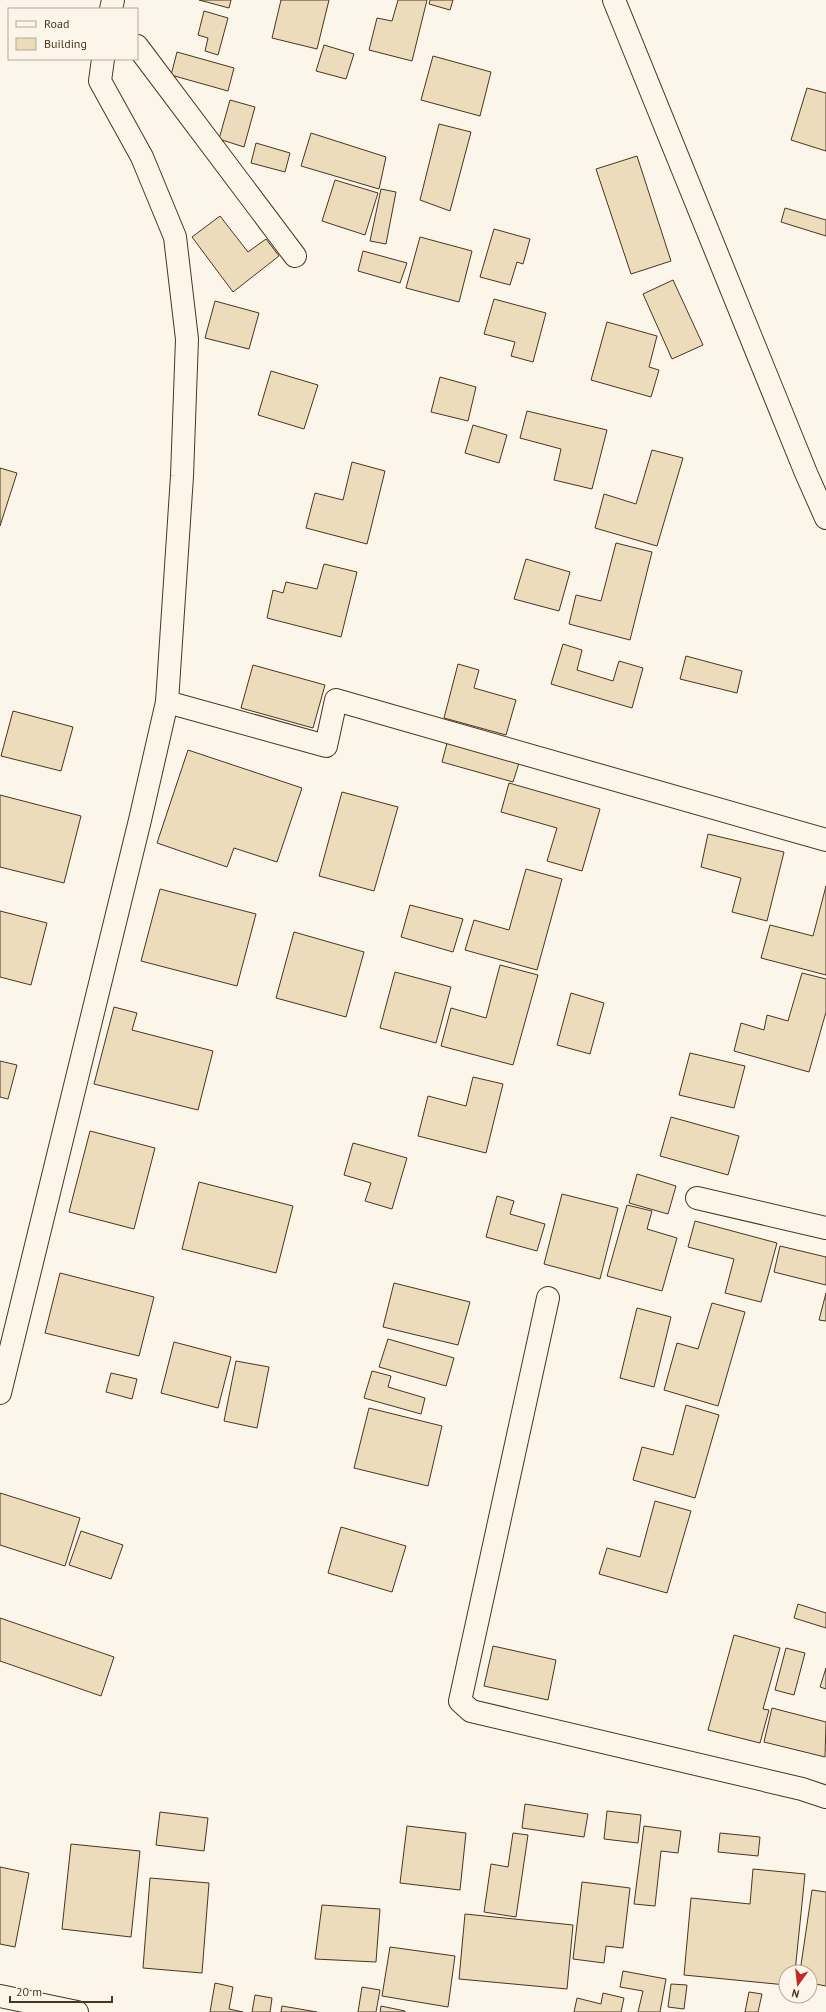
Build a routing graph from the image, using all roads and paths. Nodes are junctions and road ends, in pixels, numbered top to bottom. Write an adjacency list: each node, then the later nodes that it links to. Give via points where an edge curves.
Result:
1 (614, 0): 5 (street)
2 (138, 47): 4 (street)
3 (103, 60): 7 (street, via 100,81 142,157 175,237 187,339 182,476)
4 (295, 256)
5 (816, 476): 6 (street)
6 (826, 518)
7 (166, 702): 8 (street, via 326,746 336,700); 12 (street, via 140,820)
8 (826, 840)
9 (697, 1198): 10 (street)
10 (826, 1228)
11 (548, 1298): 13 (street, via 460,1701 471,1711 802,1789)
12 (0, 1392)
13 (826, 1797)
14 (0, 1996): 15 (street)
15 (77, 2012)

